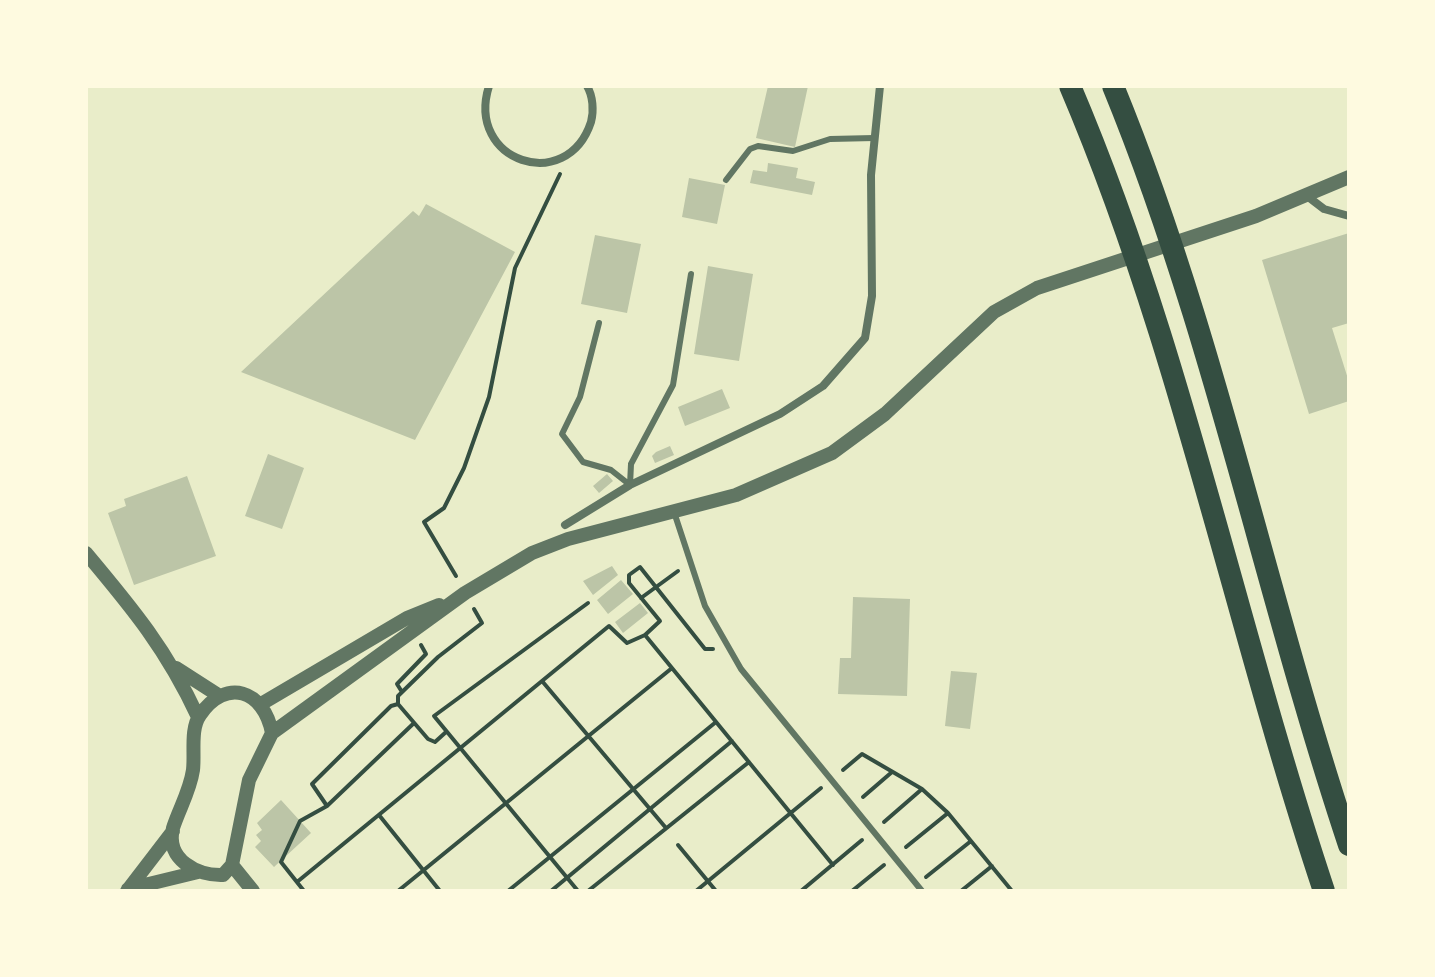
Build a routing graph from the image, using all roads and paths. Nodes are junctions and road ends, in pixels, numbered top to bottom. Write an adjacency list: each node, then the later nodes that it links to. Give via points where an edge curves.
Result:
1 (489, 86): 7 (street, via 484,113 498,146 538,164)
2 (587, 86): 7 (street, via 593,116 587,134)
3 (880, 86): 6 (street)
4 (1070, 86): 87 (highway, via 1159,324)
5 (1113, 86): 59 (highway, via 1195,313)
6 (874, 138): 9 (lane, via 830,139 793,151 758,146); 14 (street, via 872,296 865,338 823,386 780,414)
7 (570, 154): 20 (path, via 515,268 489,397 464,468 444,508 424,522)
8 (1349, 177): 10 (street)
9 (726, 180)
10 (1307, 196): 11 (street, via 1324,209); 15 (street, via 1037,288 994,312 885,414 832,453 758,487)
11 (1349, 216)
12 (691, 274): 14 (lane, via 673,385 631,464)
13 (599, 323): 14 (lane, via 580,397 562,434 583,462 611,470)
14 (630, 485): 16 (street)
15 (674, 512): 20 (street, via 592,531 532,553); 25 (lane, via 705,606)
16 (565, 525)
17 (86, 553): 27 (street, via 152,631)
18 (674, 573): 19 (path)
19 (658, 586): 21 (path); 21 (path, via 645,569 635,569 628,579); 25 (path, via 705,649)
20 (465, 593): 32 (street, via 407,618); 38 (street)
21 (641, 598): 24 (path, via 660,621)
22 (588, 603): 37 (path, via 434,716)
23 (482, 623): 30 (path)
24 (645, 635): 28 (path); 29 (path, via 627,643 609,626)
25 (725, 641): 44 (lane, via 741,669)
26 (422, 659): 30 (path, via 397,684)
27 (175, 668): 31 (street); 34 (street)
28 (672, 668): 35 (path); 39 (path)
29 (542, 681): 39 (path); 41 (path)
30 (402, 692): 33 (path)
31 (218, 695): 32 (street, via 237,692 256,697); 34 (street)
32 (261, 704): 38 (street)
33 (398, 704): 36 (path); 48 (path, via 379,716 312,784)
34 (198, 717): 55 (street, via 193,771)
35 (716, 722): 40 (path); 45 (path)
36 (414, 723): 37 (path, via 435,742); 48 (path)
37 (446, 732): 41 (path)
38 (272, 733): 64 (street, via 249,780)
39 (589, 736): 45 (path); 47 (path)
40 (732, 741): 42 (path); 50 (path)
41 (460, 749): 47 (path); 53 (path)
42 (749, 762): 51 (path); 54 (path)
43 (892, 772): 44 (path, via 862,754); 46 (path); 49 (path)
44 (831, 780): 49 (lane); 51 (path)
45 (634, 789): 50 (path); 60 (path)
46 (922, 789): 52 (path); 56 (path)
47 (506, 803): 60 (path); 65 (path)
48 (327, 806): 69 (path, via 300,821 281,862)
49 (852, 806): 56 (lane)
50 (650, 809): 54 (path); 67 (path)
51 (791, 813): 62 (path); 68 (path)
52 (948, 813): 57 (path); 61 (path)
53 (379, 815): 65 (path); 69 (path)
54 (666, 828): 80 (path)
55 (173, 831): 66 (street, via 175,850); 71 (street)
56 (873, 831): 61 (lane); 62 (path)
57 (971, 841): 63 (path); 70 (path)
58 (678, 845): 68 (path)
59 (1349, 845)
60 (550, 857): 67 (path); 77 (path)
61 (894, 857): 70 (lane); 72 (path)
62 (833, 865): 83 (path)
63 (992, 866): 85 (path); 86 (path)
64 (228, 870): 66 (street); 73 (street)
65 (423, 870): 75 (path); 76 (path)
66 (198, 872): 71 (street)
67 (567, 877): 78 (path); 79 (path)
68 (708, 881): 81 (path); 82 (path)
69 (297, 882): 74 (path)
70 (919, 888): 84 (lane)
71 (127, 890)
72 (854, 890)
73 (252, 891)
74 (304, 891)
75 (398, 891)
76 (440, 891)
77 (508, 891)
78 (551, 891)
79 (578, 891)
80 (588, 891)
81 (696, 891)
82 (716, 891)
83 (801, 891)
84 (908, 891)
85 (961, 891)
86 (1012, 891)
87 (1324, 891)

